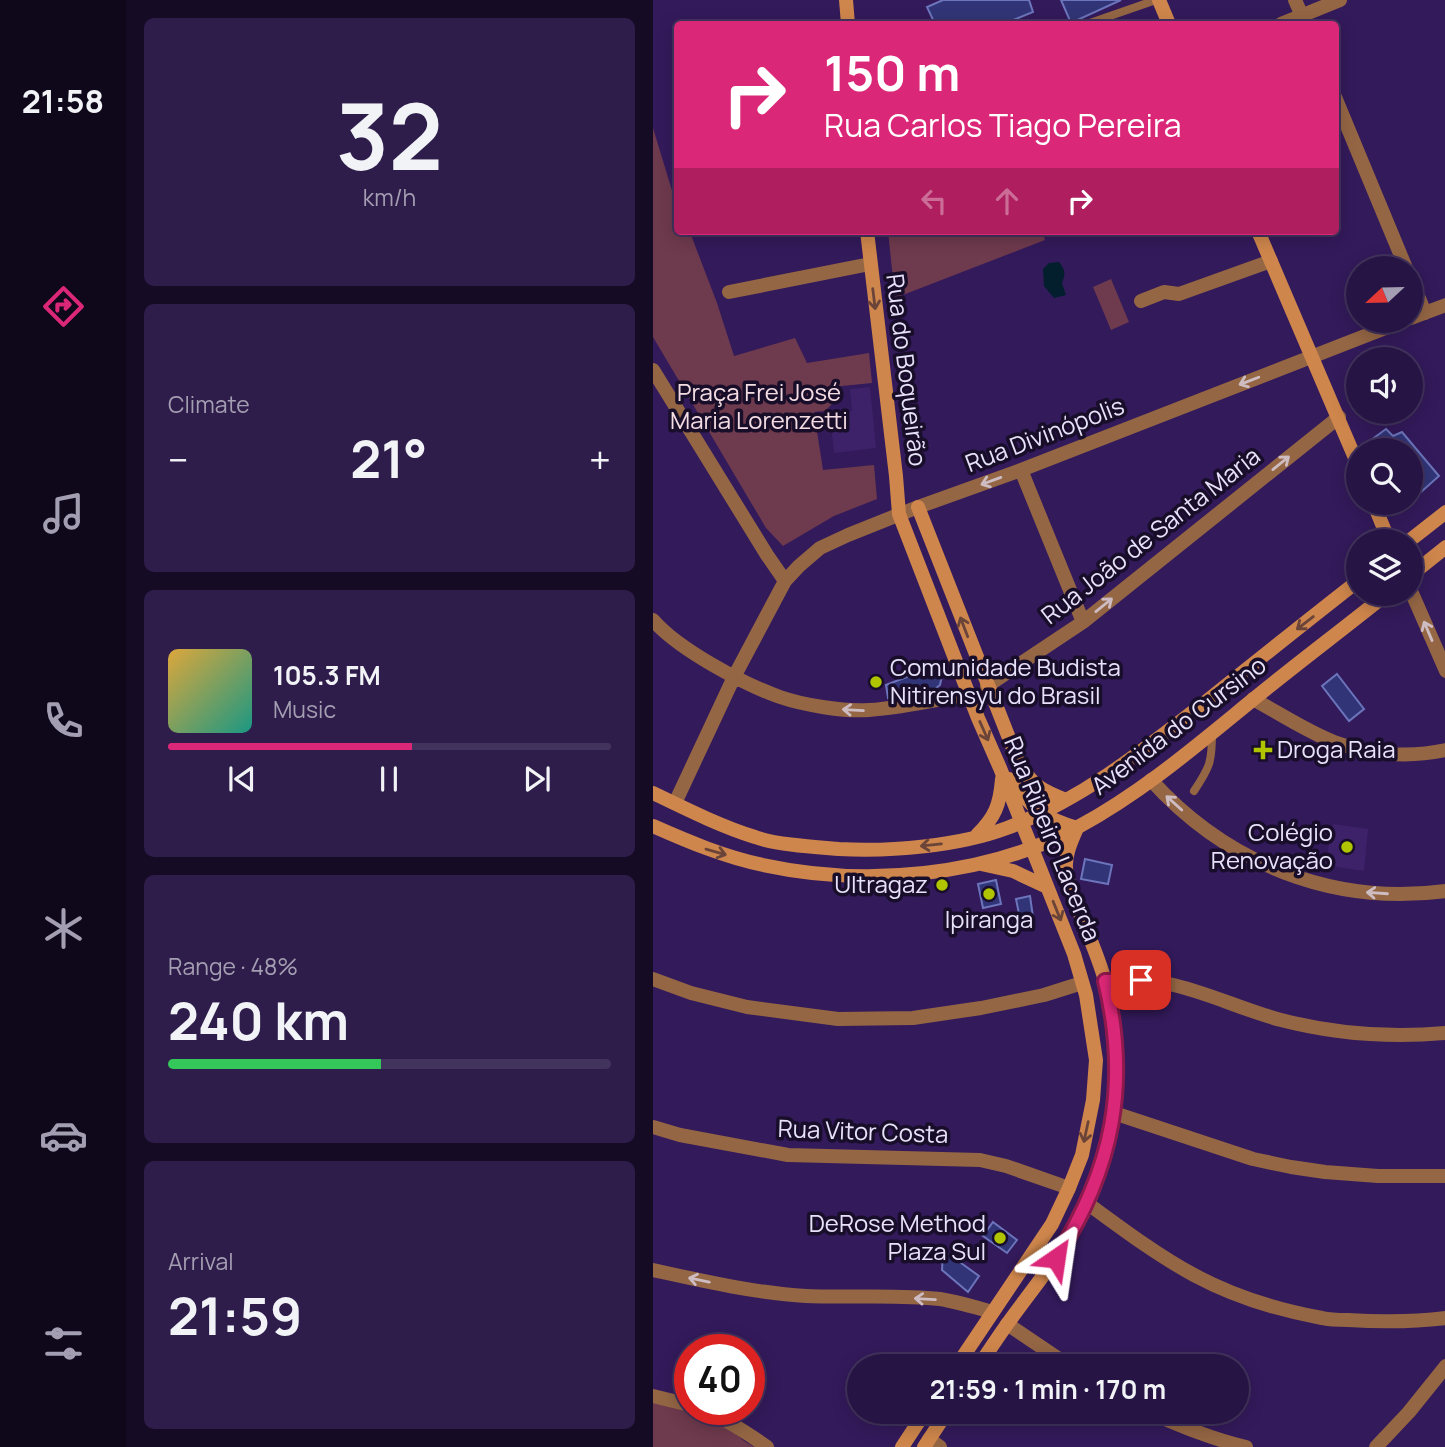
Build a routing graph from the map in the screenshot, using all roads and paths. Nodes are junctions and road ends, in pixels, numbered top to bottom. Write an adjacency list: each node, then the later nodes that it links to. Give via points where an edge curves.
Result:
1 (846, 0): 6 (main road)
2 (1158, 0): 7 (lane); 8 (main road)
3 (1295, 0): 5 (street)
4 (1340, 0): 5 (street)
5 (1304, 20)
6 (848, 21)
7 (1096, 21)
8 (1168, 21)
9 (1339, 107): 12 (street)
10 (867, 235): 14 (main road, Rua do Boqueirão)
11 (1261, 235): 13 (main road)
12 (1401, 256)
13 (1271, 261): 16 (street, via 1179,294 1164,292); 20 (main road)
14 (870, 264): 15 (street); 27 (main road, Rua do Boqueirão, one-way to 27)
15 (729, 292)
16 (1141, 301)
17 (1445, 305): 18 (street, Rua Divinópolis)
18 (1423, 314)
19 (1374, 333): 20 (street, Rua Divinópolis)
20 (1313, 357): 22 (main road); 24 (street, Rua Divinópolis, one-way to 24)
21 (653, 370): 31 (street)
22 (1339, 417): 23 (main road); 36 (street, Rua João de Santa Maria, one-way to 22)
23 (1347, 438)
24 (1021, 470): 25 (street, Rua Divinópolis, one-way to 25); 36 (street)
25 (918, 507): 27 (street, Rua Divinópolis); 39 (main road, Rua Ribeiro Lacerda, one-way to 25)
26 (1445, 512): 28 (main road)
27 (899, 514): 31 (street, Rua Divinópolis, via 828,543); 40 (main road, Rua Ribeiro Lacerda)
28 (1423, 530)
29 (1445, 547): 30 (main road)
30 (1423, 565)
31 (785, 581): 38 (street, Rua Divinópolis)
32 (1346, 590): 48 (main road, Avenida do Cursino, one-way to 48, via 1141,752)
33 (1371, 606): 41 (main road, Avenida do Cursino)
34 (1417, 606): 37 (street, one-way to 34)
35 (653, 620): 38 (street, via 689,651)
36 (1083, 622): 39 (street, Rua João de Santa Maria)
37 (1445, 671)
38 (734, 677): 40 (street, one-way to 38, via 850,710 780,697); 49 (street, Rua Divinópolis)
39 (987, 686): 48 (main road, Rua Ribeiro Lacerda, via 1020,766 1040,788)
40 (969, 694): 44 (main road, Rua Ribeiro Lacerda, one-way to 44)
41 (1253, 699): 42 (main road, Avenida do Cursino); 43 (street, via 1324,738 1362,751 1412,754)
42 (1212, 733): 45 (main road, Avenida do Cursino); 46 (lane, via 1209,768)
43 (1445, 750)
44 (1002, 771): 50 (main road); 51 (main road, Rua Ribeiro Lacerda); 54 (main road, via 995,812)
45 (1151, 780): 53 (main road, Avenida do Cursino); 58 (street, one-way to 45, via 1366,892 1310,883 1278,871 1208,831)
46 (1194, 791)
47 (653, 793): 49 (main road, Avenida do Cursino)
48 (1066, 800): 50 (main road, Avenida do Cursino)
49 (675, 803): 54 (main road, Avenida do Cursino, one-way to 49, via 871,851 814,847 757,838)
50 (1040, 813): 51 (main road, Avenida do Cursino); 53 (main road)
51 (1021, 821): 54 (main road, Avenida do Cursino); 55 (main road, Rua Ribeiro Lacerda)
52 (653, 826): 56 (main road, Avenida do Cursino, one-way to 56, via 703,848 808,872 868,877)
53 (1077, 828): 55 (main road, Avenida do Cursino); 60 (main road, Rua Ribeiro Lacerda, via 1067,853 1067,879)
54 (975, 838)
55 (1031, 848): 56 (main road, Avenida do Cursino); 57 (main road, Rua Ribeiro Lacerda)
56 (980, 864): 57 (main road, via 1013,871)
57 (1047, 887): 61 (main road, Rua Ribeiro Lacerda, one-way to 61)
58 (1445, 891)
59 (653, 979): 61 (street, via 747,1007 838,1019 913,1018 968,1010)
60 (1105, 981): 62 (street, via 1168,984 1311,1028 1384,1036); 63 (main road, Rua Ribeiro Lacerda, via 1114,1027)
61 (1082, 983): 66 (main road, Rua Ribeiro Lacerda, one-way to 66, via 1096,1060 1082,1155)
62 (1445, 1033)
63 (1114, 1113): 65 (street, via 1291,1167 1378,1176); 67 (main road, Rua Ribeiro Lacerda)
64 (653, 1127): 66 (street, Rua Vitor Costa, via 788,1155 980,1160)
65 (1445, 1175)
66 (1069, 1188): 69 (main road, Rua Ribeiro Lacerda, via 1052,1224)
67 (1087, 1203): 70 (street, via 1195,1276 1236,1295 1323,1319); 71 (main road, Rua Ribeiro Lacerda, via 1056,1258)
68 (653, 1270): 69 (street, one-way to 68, via 939,1299 752,1290)
69 (992, 1312): 72 (main road, Rua Ribeiro Lacerda)
70 (1445, 1318)
71 (1007, 1324): 73 (main road, Rua Ribeiro Lacerda); 74 (street)
72 (965, 1354)
73 (987, 1354)
74 (1052, 1354)
75 (1445, 1366): 86 (street)
76 (653, 1396): 77 (street)
77 (674, 1401)
78 (917, 1424): 84 (main road)
79 (941, 1424): 82 (main road)
80 (1176, 1424): 85 (street)
81 (735, 1425): 83 (street)
82 (931, 1445)
83 (767, 1447)
84 (902, 1447)
85 (1246, 1447)
86 (1376, 1447)

